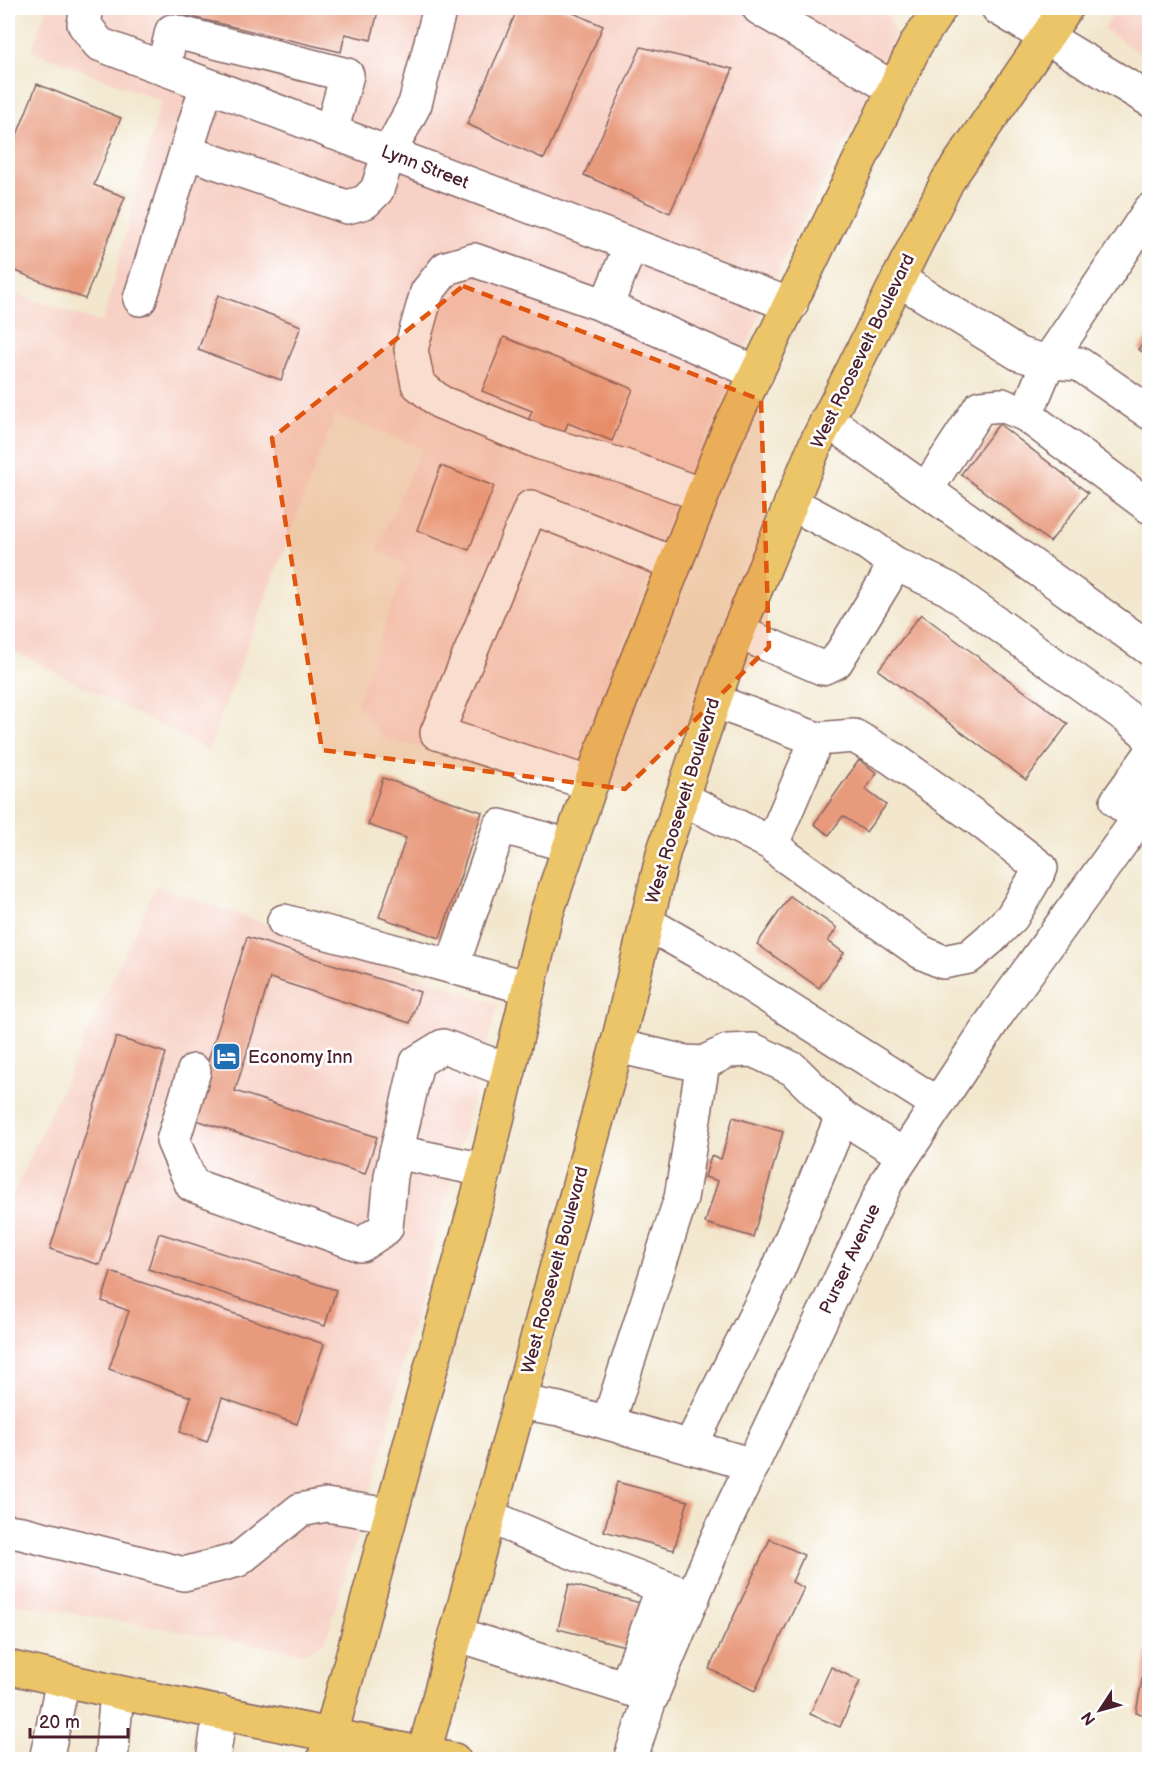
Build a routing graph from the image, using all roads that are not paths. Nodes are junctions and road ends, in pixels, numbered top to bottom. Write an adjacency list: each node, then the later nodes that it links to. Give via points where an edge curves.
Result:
1 (87, 8): 8 (street, Lynn Street, via 84,24 99,44)
2 (440, 8): 14 (street, via 415,104)
3 (759, 8): 10 (street)
4 (940, 8): 10 (main road, via 916,44)
5 (999, 8): 7 (street)
6 (1066, 8): 7 (main road, West Roosevelt Boulevard)
7 (1046, 37): 11 (street); 17 (main road, West Roosevelt Boulevard, via 948,180)
8 (163, 68): 9 (street, Lynn Street); 12 (street, via 172,31 347,75)
9 (207, 85): 12 (street, Lynn Street); 13 (street)
10 (894, 89): 19 (main road)
11 (1149, 100)
12 (331, 132): 14 (street, Lynn Street)
13 (186, 152): 14 (street, via 346,207 365,202 377,190); 18 (street)
14 (389, 153): 16 (street, Lynn Street)
15 (1145, 225): 21 (street)
16 (631, 245): 19 (street, Lynn Street); 20 (street)
17 (898, 279): 21 (street, via 1019,354); 25 (main road, West Roosevelt Boulevard)
18 (140, 298)
19 (790, 305): 22 (main road)
20 (606, 306): 22 (street); 27 (street, via 474,260 446,268 427,292 411,349 418,384 440,402 541,443 624,466)
21 (1048, 362): 23 (street, via 1079,364); 24 (street)
22 (757, 373): 27 (main road)
23 (1149, 413)
24 (1026, 415): 26 (street, via 1002,405 980,407); 29 (street)
25 (827, 420): 26 (street); 28 (main road, West Roosevelt Boulevard)
26 (926, 490): 33 (street)
27 (702, 495): 31 (main road)
28 (791, 503): 30 (street, via 868,544); 32 (main road, West Roosevelt Boulevard)
29 (1149, 507)
30 (894, 563): 32 (street, via 836,662 822,668); 36 (street, via 949,589 1146,733)
31 (675, 564): 38 (main road); 38 (street, via 531,507 437,733)
32 (738, 632): 34 (main road, West Roosevelt Boulevard)
33 (1149, 648)
34 (714, 701): 35 (street); 39 (main road, West Roosevelt Boulevard)
35 (817, 739): 41 (street); 43 (street, via 854,735 978,819)
36 (1149, 740)
37 (1149, 755): 40 (street, via 1117,801)
38 (591, 784): 42 (main road)
39 (682, 798): 41 (street); 47 (main road, West Roosevelt Boulevard)
40 (1144, 810): 44 (street, Purser Avenue)
41 (772, 844): 45 (street, via 921,952 943,962 969,957)
42 (570, 846): 49 (street, via 500,826); 50 (main road, via 546,915)
43 (1041, 868): 44 (street); 45 (street)
44 (1082, 897): 48 (street, Purser Avenue)
45 (1012, 917): 48 (street)
46 (284, 921): 49 (street)
47 (646, 923): 51 (main road, West Roosevelt Boulevard); 55 (street)
48 (1047, 946): 55 (street, Purser Avenue)
49 (452, 967): 50 (street)
50 (529, 988): 54 (main road)
51 (616, 1046): 52 (street); 60 (main road, West Roosevelt Boulevard)
52 (703, 1063): 56 (street, via 728,1051 753,1050 793,1069); 61 (street, via 681,1198)
53 (194, 1071): 57 (street, via 173,1141 192,1185 361,1245 386,1228)
54 (509, 1071): 57 (street, via 443,1046 417,1062); 59 (main road)
55 (938, 1104): 58 (street, Purser Avenue)
56 (842, 1117): 58 (street); 62 (street, via 778,1270)
57 (396, 1152): 59 (street)
58 (904, 1155): 63 (street, Purser Avenue, via 887,1181)
59 (485, 1170): 64 (main road)
60 (519, 1402): 61 (street); 65 (main road, West Roosevelt Boulevard)
61 (608, 1423): 62 (street)
62 (690, 1447): 63 (street)
63 (753, 1465): 67 (street, Purser Avenue, via 717,1539)
64 (390, 1515): 66 (street, via 326,1505 300,1510 238,1560 184,1574); 74 (main road)
65 (488, 1516): 67 (street); 68 (main road, West Roosevelt Boulevard)
66 (8, 1531)
67 (678, 1592): 72 (street, Purser Avenue)
68 (456, 1634): 72 (street); 75 (main road, West Roosevelt Boulevard)
69 (8, 1667): 70 (main road)
70 (63, 1680): 71 (main road); 76 (street)
71 (117, 1692): 73 (main road); 77 (street)
72 (639, 1692): 79 (street, Purser Avenue)
73 (220, 1712): 74 (main road); 78 (street)
74 (327, 1747): 75 (main road)
75 (433, 1758)
76 (45, 1760)
77 (111, 1760)
78 (213, 1760)
79 (630, 1760)

